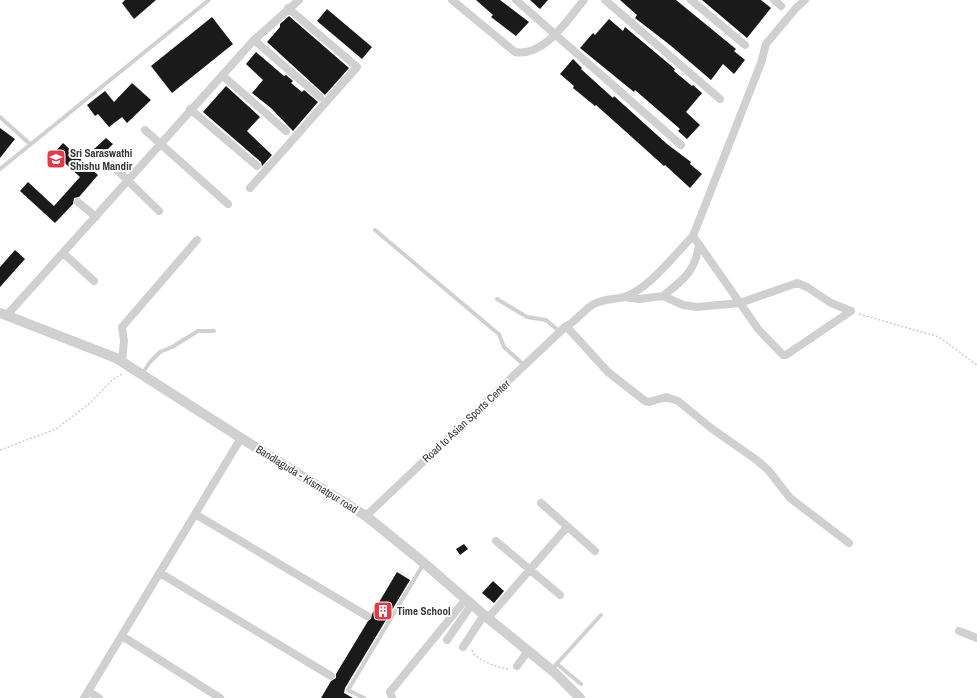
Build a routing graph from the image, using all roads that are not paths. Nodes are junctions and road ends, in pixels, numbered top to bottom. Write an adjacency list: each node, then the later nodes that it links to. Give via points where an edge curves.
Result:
1 (209, 0): 22 (lane)
2 (299, 0): 11 (street)
3 (452, 0): 12 (street, via 515,52 532,52)
4 (516, 0): 12 (street)
5 (584, 0): 12 (street)
6 (604, 0): 17 (street)
7 (691, 0): 14 (street)
8 (774, 0): 10 (street)
9 (805, 0): 35 (street, via 766,44 761,63)
10 (781, 6)
11 (288, 8): 13 (street); 29 (street, via 357,67)
12 (554, 34): 23 (street)
13 (254, 40): 15 (street); 16 (street)
14 (745, 45)
15 (222, 75): 18 (street); 21 (street)
16 (320, 97)
17 (720, 100)
18 (190, 109): 24 (street); 26 (street)
19 (0, 117): 22 (lane)
20 (145, 130): 24 (street)
21 (286, 131)
22 (30, 144): 27 (lane)
23 (681, 145)
24 (160, 146): 28 (street); 31 (street)
25 (112, 165): 28 (street)
26 (257, 166)
27 (0, 169)
28 (128, 181): 32 (street); 33 (street)
29 (250, 188)
30 (78, 202): 33 (street)
31 (228, 204)
32 (159, 211)
33 (96, 217): 38 (street)
34 (375, 230): 48 (lane, via 495,330 504,347)
35 (693, 236): 37 (street); 41 (street, via 644,286)
36 (197, 240): 47 (street, via 122,327)
37 (699, 245): 40 (street, via 697,260 690,272); 43 (street)
38 (63, 253): 39 (street); 44 (street)
39 (94, 281)
40 (663, 296): 41 (street, via 639,299); 43 (street, via 683,305 697,307)
41 (624, 297): 45 (street, Road to Asian Sports Center, via 609,298 594,304)
42 (497, 299): 45 (lane, via 527,317 546,320)
43 (740, 303): 43 (street, via 758,329 783,355 851,311 797,283)
44 (4, 314): 47 (street, Bandlaguda - Kismatpur road)
45 (563, 329): 48 (street, Road to Asian Sports Center); 56 (street, via 608,372 645,401 666,397 678,401 769,471 790,498)
46 (214, 331): 49 (lane, via 198,331 160,352)
47 (122, 361): 49 (street, Bandlaguda - Kismatpur road)
48 (525, 366): 53 (street, Road to Asian Sports Center)
49 (142, 374): 50 (street, Bandlaguda - Kismatpur road)
50 (241, 438): 52 (street); 53 (street, Bandlaguda - Kismatpur road)
51 (541, 503): 54 (street)
52 (195, 514): 60 (street); 64 (street)
53 (366, 516): 58 (street, Bandlaguda - Kismatpur road)
54 (567, 526): 57 (street); 59 (street)
55 (496, 541): 59 (street)
56 (849, 543)
57 (595, 551)
58 (424, 563): 62 (street, Bandlaguda - Kismatpur road); 79 (lane, via 348,690)
59 (529, 570): 61 (street); 65 (street)
60 (160, 573): 67 (street); 74 (street)
61 (560, 595)
62 (469, 601): 65 (street, Bandlaguda - Kismatpur road); 69 (street); 80 (street, via 390,692)
63 (601, 615): 73 (lane)
64 (367, 616)
65 (486, 616): 70 (street); 71 (street, Bandlaguda - Kismatpur road)
66 (958, 631): 68 (street)
67 (122, 636): 76 (street); 78 (street)
68 (977, 638)
69 (447, 640)
70 (463, 647)
71 (528, 651): 72 (street); 73 (street, Bandlaguda - Kismatpur road)
72 (517, 666)
73 (554, 667): 75 (lane); 81 (street, Bandlaguda - Kismatpur road)
74 (331, 676)
75 (581, 684)
76 (86, 695): 77 (street)
77 (99, 698)
78 (220, 698)
79 (364, 698)
80 (392, 698)
81 (580, 698)

